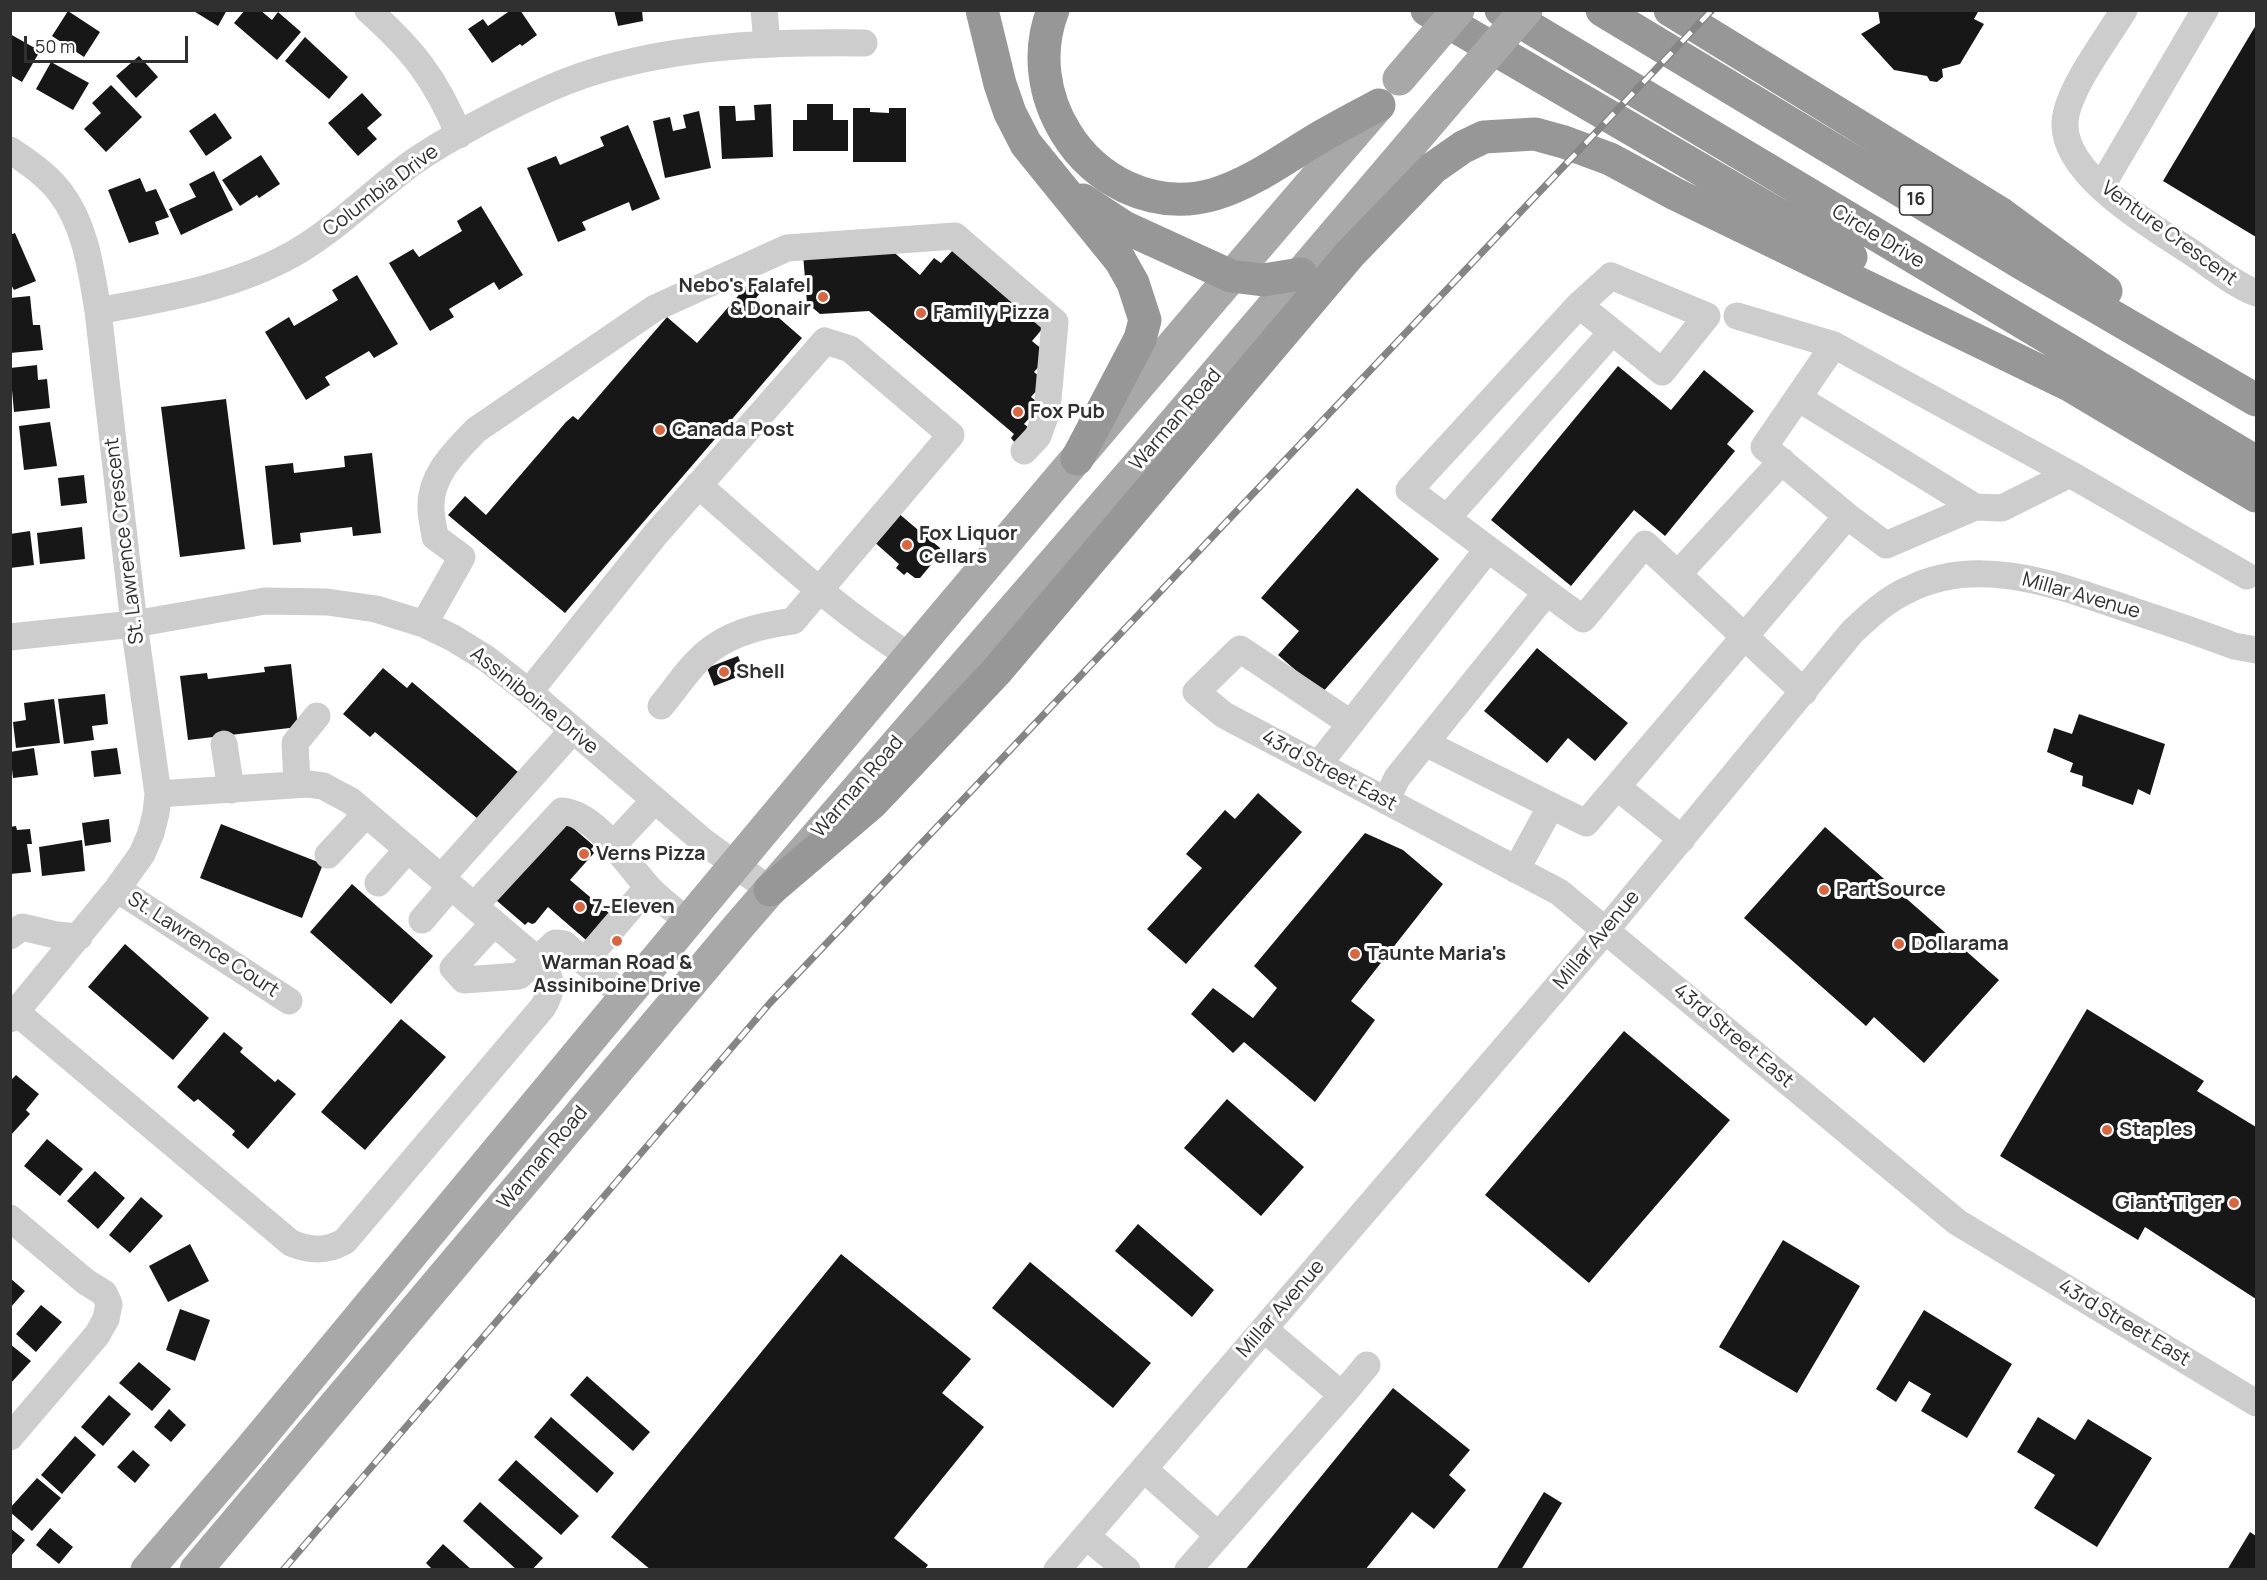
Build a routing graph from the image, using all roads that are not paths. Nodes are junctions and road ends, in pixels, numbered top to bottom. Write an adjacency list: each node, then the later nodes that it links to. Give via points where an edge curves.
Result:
1 (368, 10): 19 (street, via 419,61 441,94)
2 (764, 10): 15 (street)
3 (982, 10): 22 (highway, via 1010,113 1026,144)
4 (1053, 10): 18 (highway, via 1044,58 1051,105 1071,141 1100,172 1156,197 1196,199 1236,186)
5 (1402, 10): 20 (highway)
6 (1427, 10): 20 (highway)
7 (1458, 10): 18 (main road, Warman Road, bridge)
8 (1501, 10): 38 (highway, Circle Drive)
9 (1526, 10): 24 (main road, Warman Road, bridge)
10 (1602, 10): 33 (highway, 16, via 2023,264)
11 (1670, 10): 17 (highway)
12 (1708, 10): 17 (highway, via 1732,36)
13 (2124, 10): 23 (street, Venture Crescent, via 2073,94 2065,125 2077,158)
14 (2205, 10): 23 (street)
15 (767, 43): 16 (street, Columbia Drive); 19 (street, Columbia Drive, via 671,54 588,73)
16 (864, 43)
17 (1797, 88): 33 (highway, via 2000,213)
18 (1379, 105): 25 (main road, Warman Road)
19 (459, 135): 28 (street, Columbia Drive, via 412,163 337,225 293,254 245,278)
20 (1658, 144): 32 (highway)
21 (10, 150): 28 (street, St. Lawrence Crescent, via 60,192 78,224)
22 (1047, 171): 25 (highway, via 1124,226); 36 (highway, via 1120,260 1133,283 1145,321 1140,339)
23 (2101, 187): 26 (street, Venture Crescent, via 2130,211)
24 (1301, 274): 25 (highway, via 1263,280); 83 (main road, Warman Road)
25 (1231, 276): 36 (main road, Warman Road)
26 (2256, 293)
27 (1579, 305): 30 (street); 30 (street, via 1611,276 1707,316 1662,372); 44 (street, via 1409,490)
28 (98, 311): 50 (street, St. Lawrence Crescent)
29 (1737, 316): 31 (street)
30 (1612, 332): 44 (street)
31 (1834, 345): 34 (street); 39 (street)
32 (2069, 385): 41 (highway); 83 (highway, via 1610,159 1535,134 1484,137 1433,168 1350,254 994,673 872,803)
33 (2244, 392)
34 (1798, 398): 37 (street, via 1764,447); 42 (street)
35 (1024, 451): 51 (street, via 1038,436 1047,411 1055,322 955,236 788,248 655,308 476,430 435,479 430,507 435,537 462,557)
36 (1077, 459): 55 (main road, Warman Road)
37 (1782, 461): 43 (street); 46 (street)
38 (2256, 462)
39 (2070, 474): 42 (street, via 2002,508); 47 (street)
40 (698, 484): 48 (street); 48 (street, via 825,340 850,349 951,435); 56 (street)
41 (2256, 496)
42 (1975, 507): 43 (street, via 1886,545)
43 (1847, 516): 53 (street)
44 (1447, 518): 45 (street)
45 (1488, 549): 49 (street); 60 (street)
46 (1678, 574): 49 (street, via 1645,544 1583,619); 53 (street)
47 (2247, 576)
48 (819, 588): 55 (street); 58 (street, via 793,621 760,626 713,648)
49 (1546, 593): 62 (street)
50 (134, 624): 51 (street, Assiniboine Drive, via 265,602 327,602 376,609); 52 (street, Assiniboine Drive); 68 (street, St. Lawrence Crescent)
51 (424, 624): 56 (street, Assiniboine Drive, via 487,659)
52 (10, 638)
53 (1745, 638): 57 (street); 66 (street)
54 (2256, 649): 57 (street, Millar Avenue, via 2234,646 2052,584 1974,573 1911,588 1881,605 1852,632)
55 (910, 656): 77 (main road, Warman Road)
56 (529, 692): 61 (street, Assiniboine Drive)
57 (1804, 692): 73 (street, Millar Avenue)
58 (661, 706)
59 (317, 716): 65 (street, via 295,743)
60 (1350, 723): 64 (street); 64 (street, 43rd Street East, via 1240,649 1196,692 1224,716)
61 (573, 730): 69 (street, Assiniboine Drive); 79 (street)
62 (1425, 743): 70 (street, via 1397,778); 71 (street)
63 (224, 744): 67 (street)
64 (1318, 765): 70 (street, 43rd Street East)
65 (297, 784): 67 (street); 72 (street, via 323,786)
66 (1617, 787): 71 (street, via 1586,824); 73 (street)
67 (231, 790): 68 (street)
68 (158, 794): 82 (street, St. Lawrence Crescent, via 147,843)
69 (654, 801): 74 (street); 77 (street, Assiniboine Drive)
70 (1386, 801): 78 (street, 43rd Street East)
71 (1551, 806): 78 (street)
72 (366, 814): 75 (street); 76 (street)
73 (1682, 838): 87 (street, Millar Avenue)
74 (613, 845): 81 (street); 84 (street, via 581,816 562,811)
75 (408, 849): 79 (street); 80 (street)
76 (328, 855)
77 (735, 866): 83 (street, Assiniboine Drive); 86 (main road, Warman Road)
78 (1516, 870): 87 (street, 43rd Street East, via 1559,892)
79 (446, 882): 84 (street); 85 (street)
80 (378, 883)
81 (648, 887): 86 (street); 91 (street)
82 (117, 889): 89 (street, St. Lawrence Crescent); 93 (street, St. Lawrence Court)
83 (770, 890): 105 (main road, Warman Road)
84 (484, 915): 90 (street); 90 (street, via 454,972 464,980 519,976)
85 (422, 920)
86 (688, 921): 92 (main road, Warman Road)
87 (1605, 931): 96 (street, Millar Avenue); 99 (street, 43rd Street East, via 1957,1221)
88 (10, 936): 89 (street, via 22,927)
89 (78, 937): 94 (street, St. Lawrence Crescent)
90 (538, 961): 91 (street, via 560,942); 94 (street, via 551,983 543,1007 345,1241 320,1250 291,1243)
91 (584, 962): 92 (street)
92 (625, 997): 104 (main road, Warman Road)
93 (289, 1001)
94 (13, 1016)
95 (10, 1218): 100 (street, via 104,1293 109,1304 97,1335)
96 (1264, 1329): 98 (street); 101 (street, Millar Avenue)
97 (1368, 1365): 98 (street)
98 (1342, 1395): 102 (street)
99 (2256, 1403)
100 (10, 1437)
101 (1144, 1468): 102 (street); 103 (street, Millar Avenue)
102 (1218, 1535): 108 (street)
103 (1086, 1536): 106 (street, Millar Avenue); 107 (street)
104 (147, 1569)
105 (196, 1569)
106 (1057, 1569)
107 (1126, 1569)
108 (1188, 1569)

